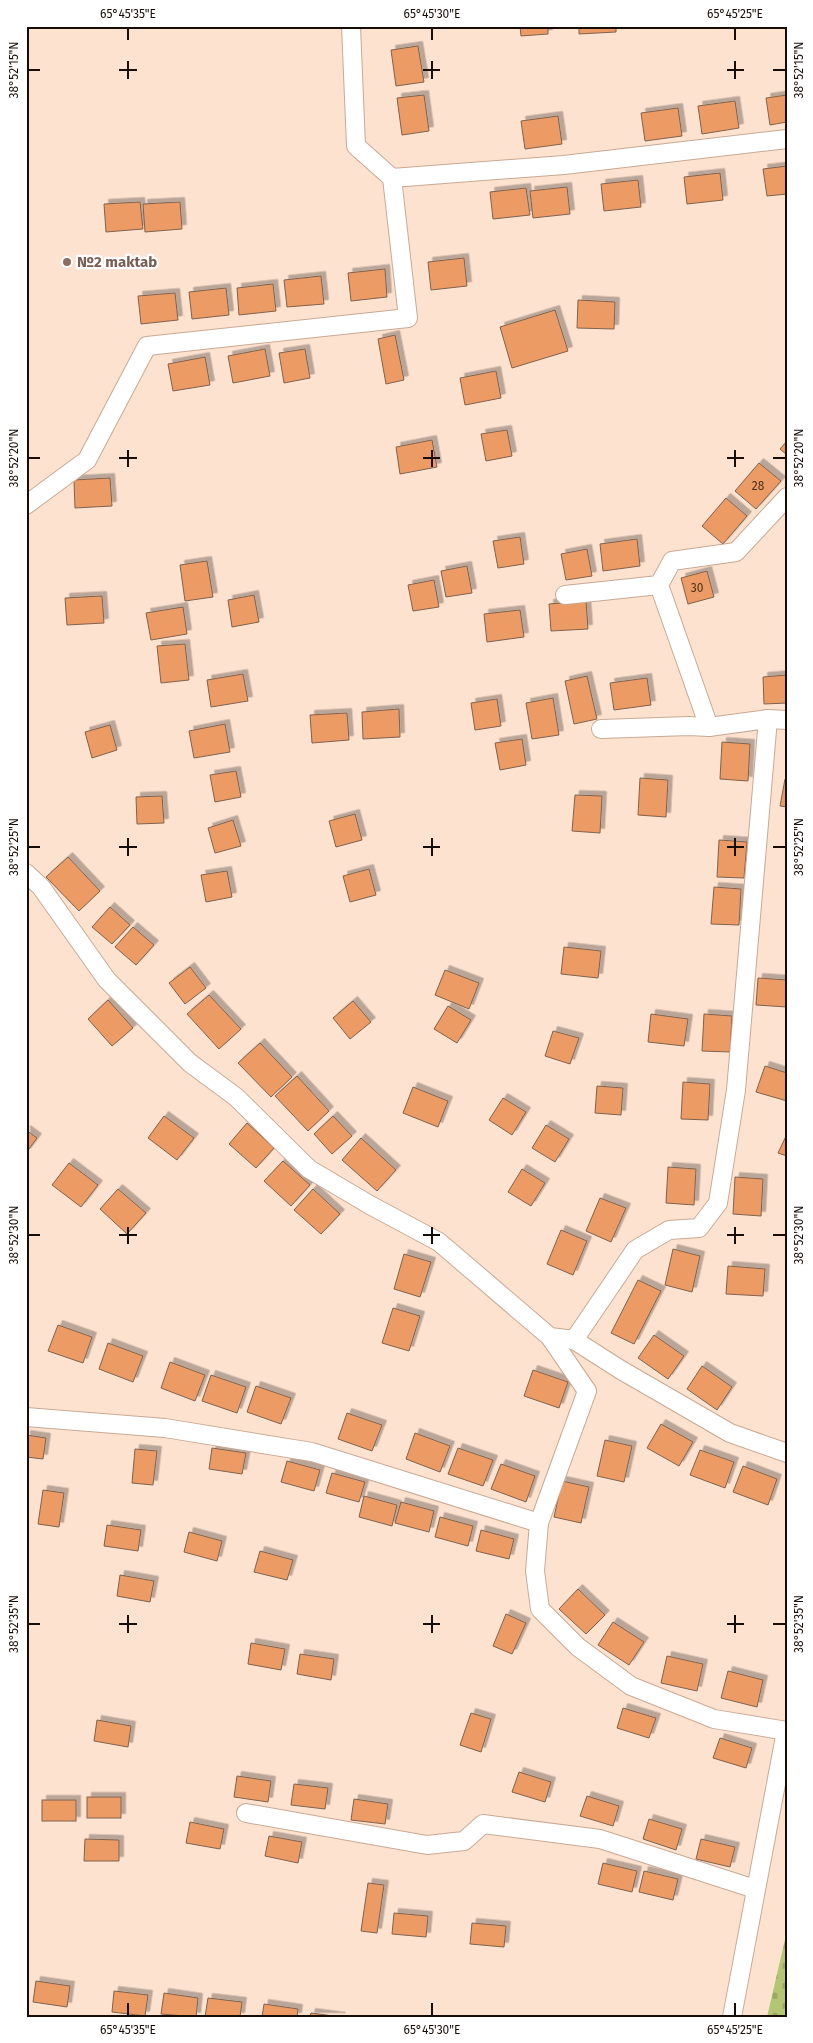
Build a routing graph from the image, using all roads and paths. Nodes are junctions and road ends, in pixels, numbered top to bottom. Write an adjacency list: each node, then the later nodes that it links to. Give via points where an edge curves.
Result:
1 (351, 26): 3 (street, via 356,146)
2 (787, 139): 3 (street, via 564,165)
3 (392, 178): 5 (street, via 408,318 147,346 87,460)
4 (787, 497): 6 (street, via 736,552 672,561)
5 (26, 505)
6 (659, 585): 7 (street); 10 (street)
7 (565, 595)
8 (768, 718): 9 (street); 10 (street); 14 (street, via 736,1090 718,1203 698,1228 669,1230 635,1250)
9 (787, 720)
10 (709, 727): 11 (street)
11 (601, 729)
12 (26, 873): 13 (street, via 41,887 107,980 190,1063 236,1097 309,1168 439,1242)
13 (550, 1337): 14 (street); 17 (street, via 588,1391)
14 (574, 1340): 16 (street, via 730,1432)
15 (26, 1417): 17 (street, via 165,1428 312,1452)
16 (787, 1453)
17 (539, 1523): 18 (street, via 536,1571 540,1609 578,1647 630,1686 714,1719)
18 (786, 1731): 20 (street)
19 (246, 1813): 20 (street, via 427,1845 464,1841 483,1824 600,1839)
20 (755, 1889): 21 (street)
21 (732, 2017)

